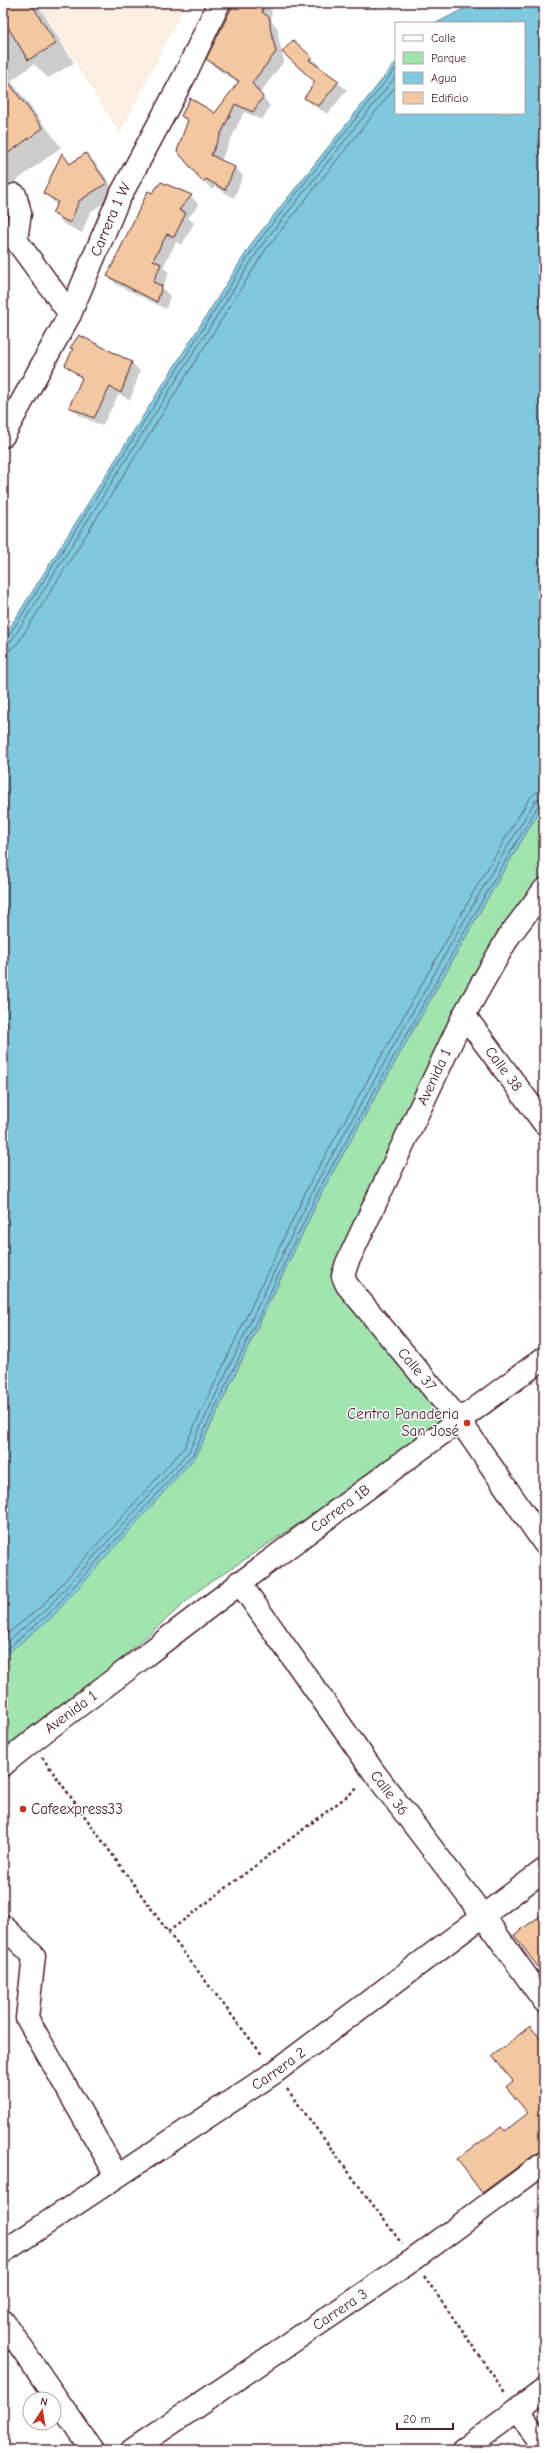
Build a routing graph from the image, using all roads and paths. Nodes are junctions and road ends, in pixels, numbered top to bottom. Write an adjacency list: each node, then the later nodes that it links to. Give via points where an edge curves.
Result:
1 (219, 3): 3 (street, Carrera 1 W, via 185,74 118,200)
2 (15, 195): 3 (street, via 20,213 16,240)
3 (70, 314): 4 (street, Carrera 1 W)
4 (3, 436)
5 (544, 890): 6 (street, Avenida 1, via 510,936)
6 (464, 1015): 7 (street, Calle 38); 8 (street, Avenida 1, via 347,1262)
7 (544, 1123)
8 (343, 1276): 10 (street, Calle 37, via 347,1285)
9 (544, 1358): 10 (street, Carrera 1B)
10 (460, 1420): 11 (street, Calle 37); 12 (street, Carrera 1B)
11 (544, 1543)
12 (239, 1582): 13 (street, Carrera 1B); 15 (street, Calle 36)
13 (138, 1661): 14 (street, Avenida 1, via 30,1741)
14 (3, 1765)
15 (376, 1775): 17 (street, Calle 36); 19 (path)
16 (544, 1870): 17 (street, Carrera 2)
17 (484, 1917): 20 (street, Calle 36); 22 (street, Carrera 2, via 275,2072)
18 (3, 1926): 22 (street, via 34,1956 27,2018)
19 (168, 1932)
20 (544, 2001)
21 (544, 2163): 29 (street, Carrera 3, via 413,2260)
22 (117, 2176): 23 (street, Carrera 2)
23 (3, 2252)
24 (3, 2321): 28 (street)
25 (544, 2390): 26 (street)
26 (517, 2410): 27 (street); 30 (street)
27 (544, 2445)
28 (92, 2450)
29 (132, 2450)
30 (463, 2450)

